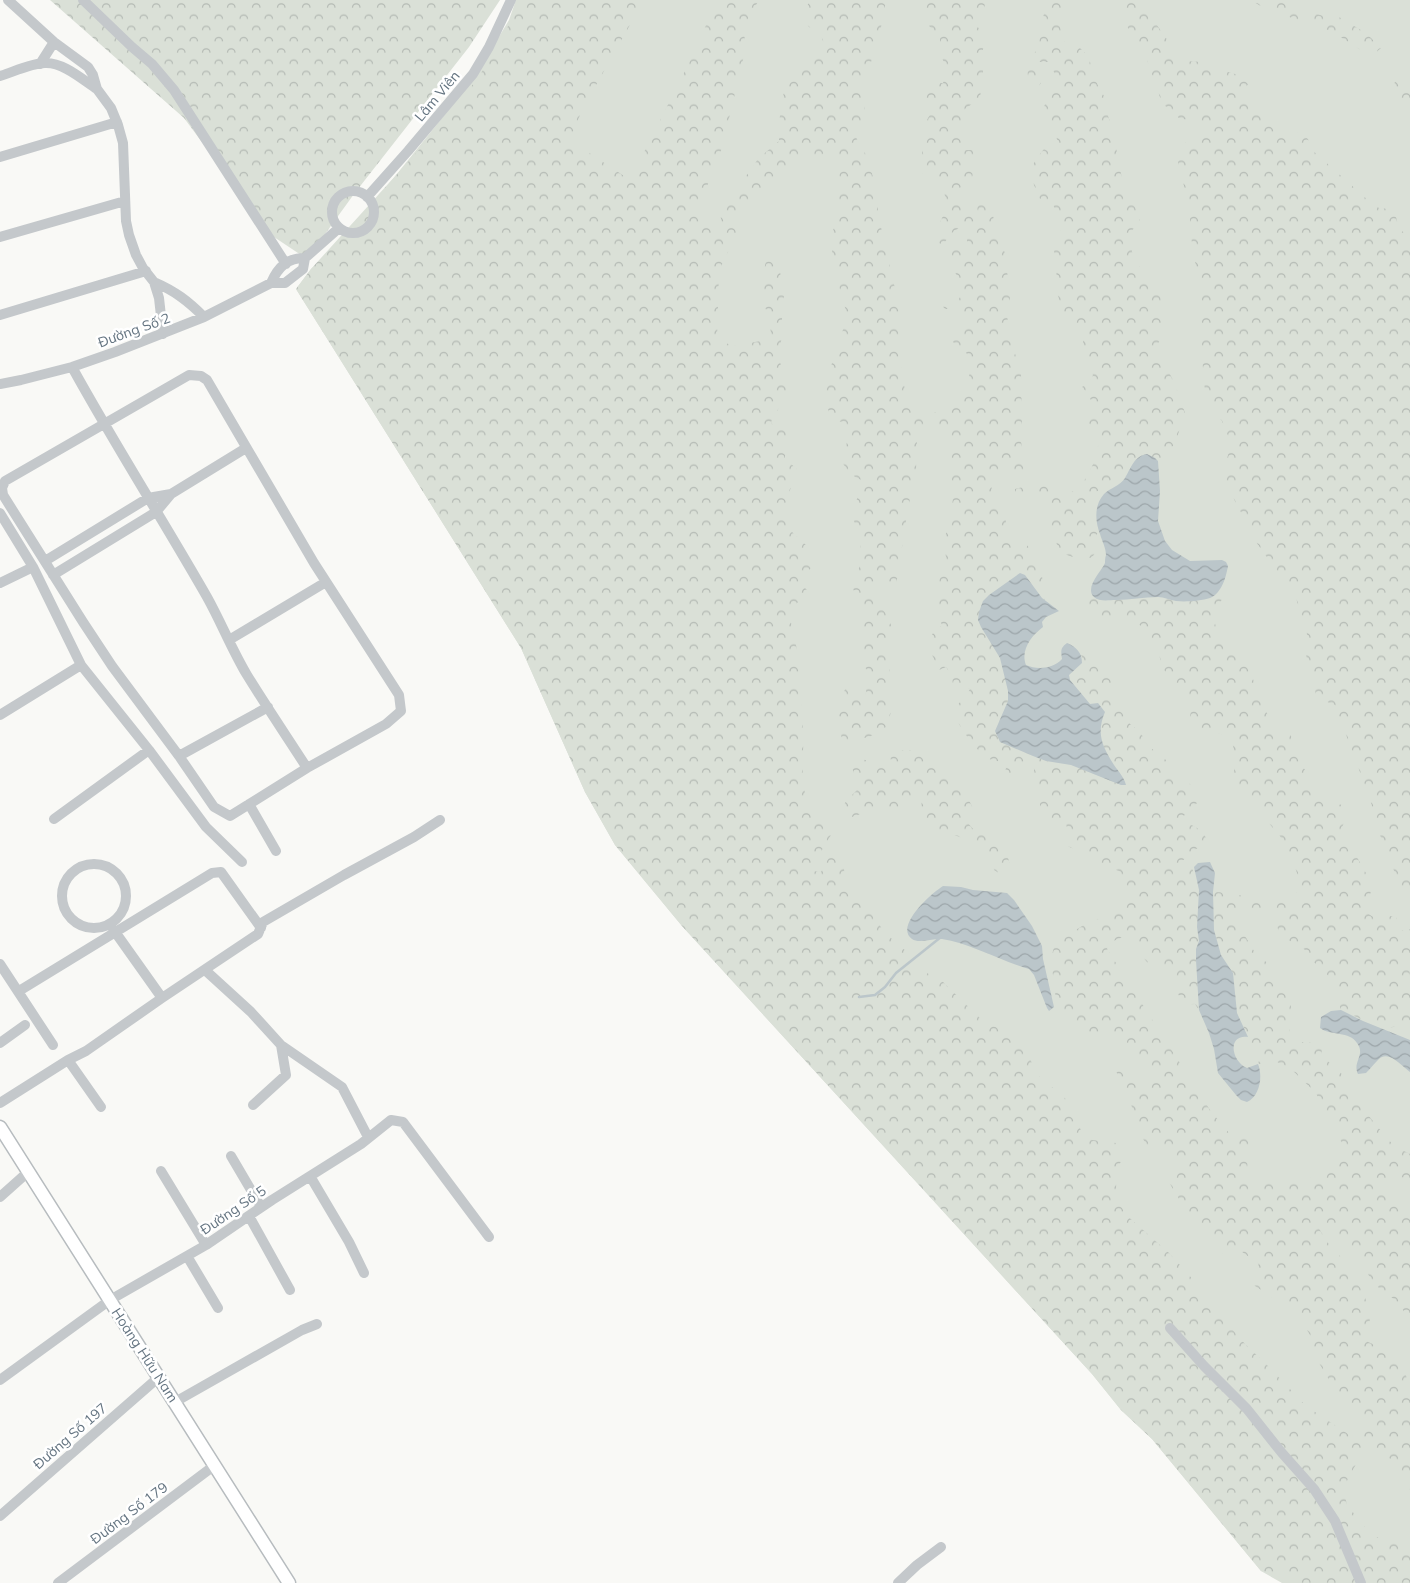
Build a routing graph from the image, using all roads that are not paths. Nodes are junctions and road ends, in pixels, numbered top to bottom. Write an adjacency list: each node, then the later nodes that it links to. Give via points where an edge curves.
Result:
1 (8, 0): 4 (street)
2 (83, 0): 15 (street, via 152,64 174,90)
3 (511, 0): 10 (street, Lâm Viên, via 473,74)
4 (54, 42): 5 (street); 7 (street, via 88,67)
5 (40, 64): 6 (street); 7 (street, via 59,66)
6 (0, 76)
7 (97, 89): 8 (street)
8 (117, 122): 9 (street); 11 (street, via 123,143)
9 (0, 157)
10 (367, 197): 12 (street, via 374,215 368,226 357,233); 12 (street, via 349,192 338,198 332,210)
11 (125, 201): 13 (street); 16 (street, via 129,235)
12 (339, 228): 14 (street)
13 (0, 237)
14 (305, 258): 15 (street, via 294,258); 18 (street, via 303,269 298,274 285,283)
15 (286, 264): 18 (street, via 277,270)
16 (146, 271): 17 (street); 19 (street)
17 (154, 282): 20 (street, via 173,290); 21 (street)
18 (271, 283): 20 (street, Đường Số 2)
19 (0, 315)
20 (204, 317): 21 (street, Đường Số 2)
21 (163, 334): 22 (street, Đường Số 2)
22 (72, 367): 23 (street, Đường Số 2); 24 (street)
23 (0, 384)
24 (105, 424): 25 (street, via 189,375 201,376 207,380); 27 (street); 30 (street, via 4,481 3,495)
25 (246, 448): 26 (street); 33 (street)
26 (171, 494): 27 (street); 28 (street)
27 (148, 498): 28 (street); 30 (street)
28 (156, 512): 32 (street); 35 (street)
29 (0, 513): 31 (street)
30 (45, 561): 32 (street)
31 (33, 567): 34 (street); 36 (street)
32 (53, 575): 40 (street, via 112,666)
33 (326, 582): 35 (street); 41 (street, via 399,695 401,711 386,724)
34 (0, 583)
35 (229, 640): 37 (street)
36 (81, 665): 38 (street); 39 (street)
37 (268, 707): 40 (street); 41 (street)
38 (0, 715)
39 (149, 750): 43 (street); 46 (street, via 206,827)
40 (179, 756): 42 (street, via 214,807 230,816)
41 (307, 768): 42 (street)
42 (249, 804): 45 (street)
43 (54, 819)
44 (440, 820): 47 (street, via 263,922)
45 (276, 851)
46 (242, 862)
47 (261, 928): 48 (street, via 222,872 212,873); 50 (street, via 258,934)
48 (113, 929): 48 (street, via 125,905 123,881 103,865 79,868 66,879 63,887 65,912 85,927); 51 (street); 52 (street)
49 (0, 964): 51 (street)
50 (205, 970): 52 (street); 56 (street)
51 (19, 991): 55 (street)
52 (162, 998): 57 (street, via 106,1038)
53 (25, 1025): 54 (street)
54 (0, 1043)
55 (53, 1045)
56 (281, 1045): 59 (street, via 286,1076); 62 (street, via 342,1087)
57 (68, 1060): 58 (street); 60 (street)
58 (0, 1103)
59 (253, 1105)
60 (101, 1107)
61 (0, 1127): 65 (main road, Hoàng Hữu Nam)
62 (368, 1137): 66 (street, Đường Số 5); 70 (street, Đường Số 5, via 391,1120 403,1122)
63 (231, 1156): 68 (street)
64 (161, 1171): 71 (street)
65 (28, 1172): 67 (street); 75 (main road, Hoàng Hữu Nam)
66 (310, 1176): 68 (street, Đường Số 5); 73 (street)
67 (0, 1197)
68 (261, 1208): 69 (street, Đường Số 5)
69 (249, 1216): 71 (street, Đường Số 5); 74 (street)
70 (489, 1237)
71 (206, 1245): 72 (street, Đường Số 5)
72 (187, 1256): 75 (street, Đường Số 5); 76 (street)
73 (364, 1273)
74 (290, 1290)
75 (110, 1300): 79 (main road, Hoàng Hữu Nam); 80 (street, Đường Số 5)
76 (218, 1308)
77 (318, 1324): 81 (street)
78 (1170, 1328): 88 (street, via 1247,1409 1314,1490 1335,1521)
79 (159, 1377): 81 (main road, Hoàng Hữu Nam); 83 (street, Đường Số 197)
80 (0, 1380)
81 (175, 1402): 82 (main road, Hoàng Hữu Nam)
82 (215, 1465): 85 (street, Đường Số 179); 86 (main road, Hoàng Hữu Nam)
83 (0, 1516)
84 (941, 1547): 87 (street)
85 (58, 1583)
86 (289, 1583)
87 (898, 1583)
88 (1360, 1583)

